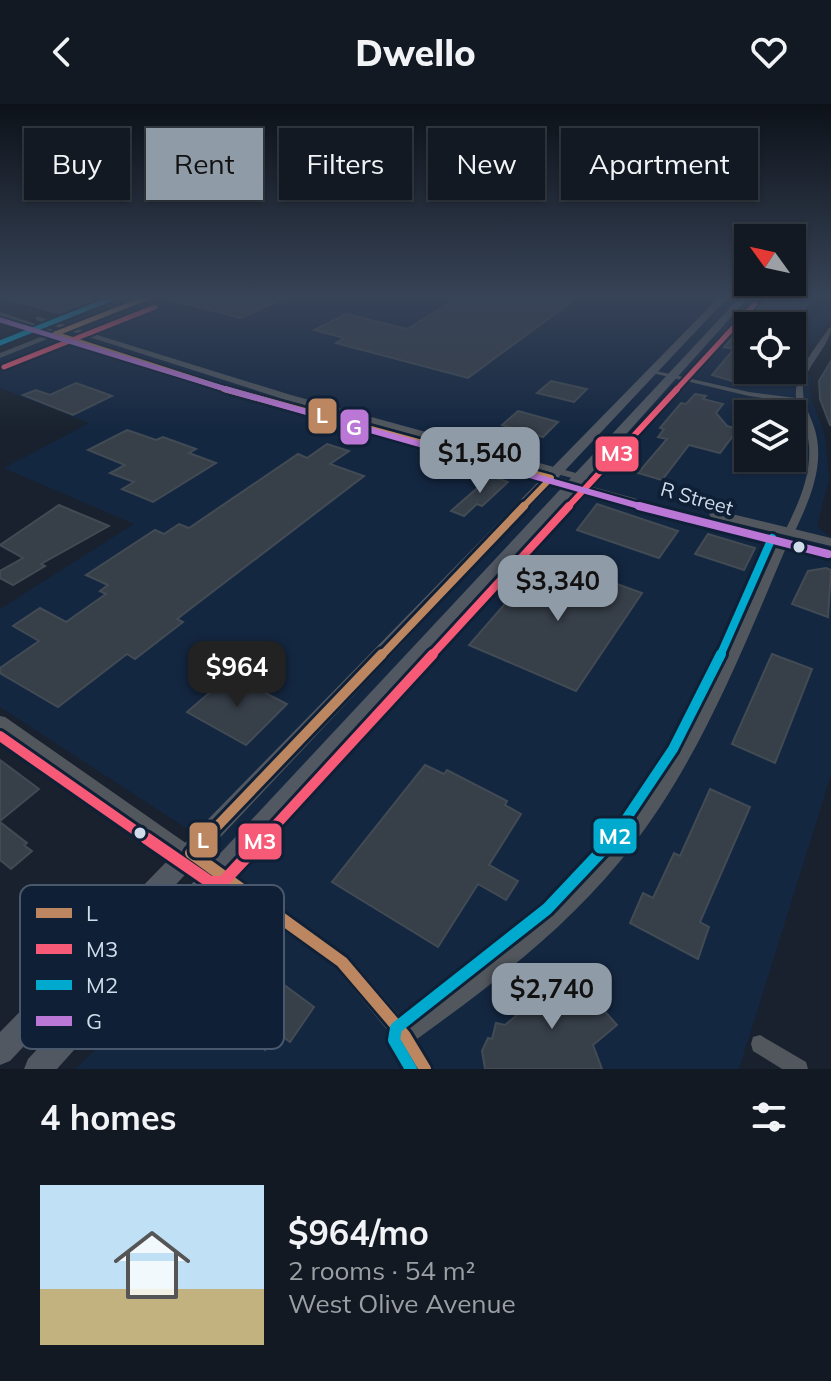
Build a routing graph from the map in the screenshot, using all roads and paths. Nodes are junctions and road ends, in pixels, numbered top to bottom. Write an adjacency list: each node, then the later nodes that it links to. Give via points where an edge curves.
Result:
1 (37, 341): 8 (street)
2 (76, 341): 10 (street)
3 (110, 341): 12 (street, R Street)
4 (682, 341): 11 (main road)
5 (704, 341): 13 (main road)
6 (823, 341): 7 (street)
7 (815, 354): 9 (street); 17 (street, via 800,382)
8 (0, 356)
9 (831, 357)
10 (146, 364): 12 (street); 14 (street)
11 (652, 372): 13 (street); 20 (main road)
12 (216, 376): 15 (street, R Street)
13 (673, 377): 16 (street); 21 (main road)
14 (202, 383): 15 (street); 19 (street)
15 (287, 397): 19 (street, R Street)
16 (793, 400)
17 (800, 400)
18 (806, 418): 22 (street, via 815,468)
19 (407, 435): 20 (street, R Street); 20 (street, R Street, via 462,444)
20 (554, 474): 21 (street, R Street); 26 (main road)
21 (578, 481): 22 (street, R Street); 22 (street, R Street, via 712,523); 27 (main road)
22 (787, 537): 23 (street, R Street); 24 (street, R Street); 33 (street, via 670,777 626,841 504,962)
23 (831, 542)
24 (831, 553)
25 (0, 721): 26 (street)
26 (191, 853): 27 (street); 28 (main road)
27 (217, 872): 29 (main road); 30 (street)
28 (160, 885)
29 (205, 885)
30 (235, 885)
31 (284, 920): 33 (street, via 342,962)
32 (20, 1030): 36 (main road)
33 (405, 1036): 38 (street)
34 (760, 1044): 39 (street)
35 (56, 1049): 37 (main road)
36 (0, 1051)
37 (38, 1069)
38 (425, 1069)
39 (799, 1069)

